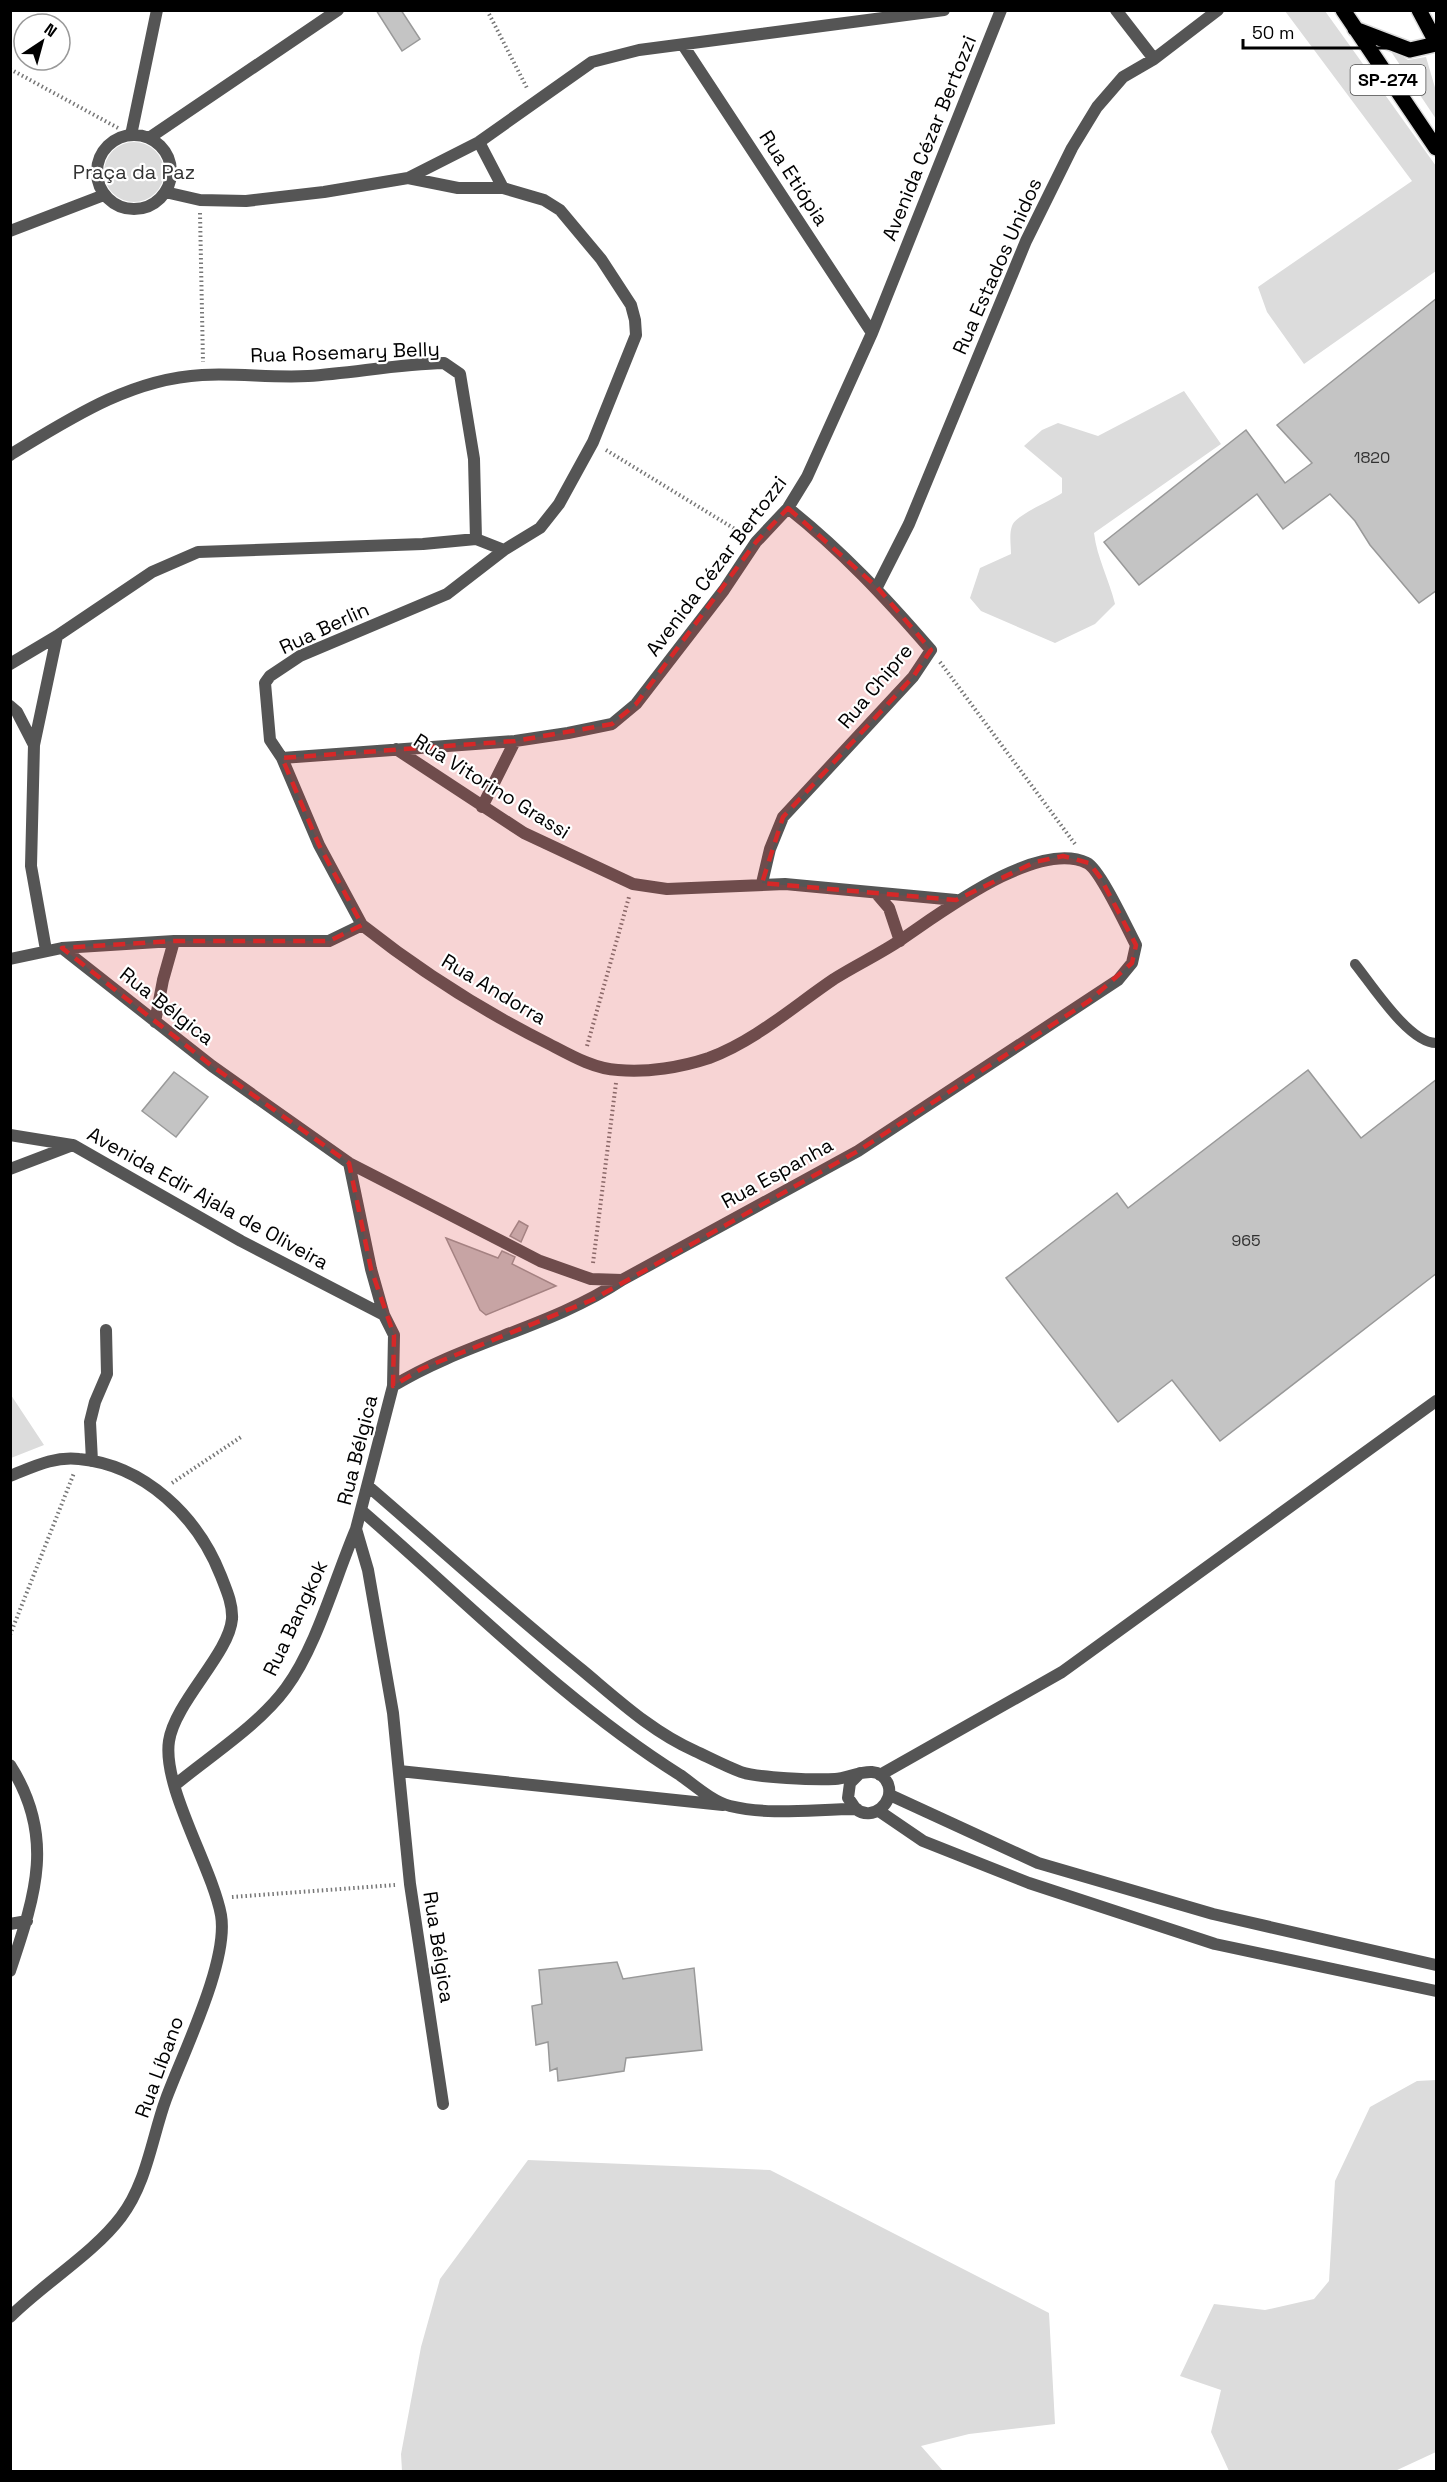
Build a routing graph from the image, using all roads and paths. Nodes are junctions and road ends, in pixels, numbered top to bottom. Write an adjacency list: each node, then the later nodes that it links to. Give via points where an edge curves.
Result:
1 (156, 10): 16 (street)
2 (338, 10): 17 (street)
3 (487, 10): 15 (path)
4 (944, 10): 12 (street)
5 (1001, 10): 26 (street, Avenida Cézar Bertozzi)
6 (1116, 10): 13 (street)
7 (1218, 10): 13 (street, Rua Estados Unidos)
8 (1343, 10): 10 (main road, SP-274)
9 (1419, 10): 11 (main road, SP-274)
10 (1355, 29): 11 (main road, via 1410,50); 19 (main road, SP-274)
11 (1437, 43)
12 (683, 45): 15 (street, via 639,50 592,62); 26 (street, Rua Etiópia)
13 (1154, 59): 34 (street, Rua Estados Unidos, via 1123,77 1097,107 1072,148 1026,241 909,524)
14 (10, 69): 16 (path)
15 (535, 102): 18 (street)
16 (131, 135): 17 (street); 23 (street, via 112,141 99,157 97,177)
17 (149, 138): 22 (street, via 167,155 170,180)
18 (479, 142): 20 (street); 21 (street)
19 (1437, 147)
20 (408, 178): 21 (street, Rua Berlin, via 458,189); 24 (street, via 257,200)
21 (503, 188): 28 (street, Rua Berlin, via 544,200 560,210 602,259 631,305 636,335)
22 (165, 192): 23 (street, via 147,207 136,209 113,203); 24 (street)
23 (104, 195): 25 (street)
24 (200, 200): 27 (path)
25 (10, 231)
26 (872, 333): 30 (street, Avenida Cézar Bertozzi, via 807,477)
27 (203, 375): 29 (street, Rua Rosemary Belly, via 144,385 101,401); 31 (street, Rua Rosemary Belly, via 306,376 444,363 460,374 474,459)
28 (592, 442): 32 (path); 33 (street, Rua Berlin, via 559,504 540,528)
29 (10, 454)
30 (788, 507): 32 (street, Avenida Cézar Bertozzi); 34 (street, Rua Chipre, via 834,544)
31 (476, 539): 33 (street); 35 (street, via 198,552 152,572)
32 (756, 542): 39 (street, Avenida Cézar Bertozzi, via 643,695 612,724)
33 (504, 550): 42 (street, Rua Berlin, via 447,594 300,656 270,676 265,683 270,740)
34 (877, 587): 36 (street, Rua Chipre)
35 (57, 636): 37 (street); 40 (street)
36 (931, 650): 44 (path); 45 (street, Rua Chipre, via 913,677 783,817)
37 (10, 664)
38 (10, 706): 40 (street)
39 (515, 741): 41 (street, Avenida Cézar Bertozzi); 43 (street)
40 (34, 745): 53 (street, via 31,866)
41 (396, 749): 42 (street, Avenida Cézar Bertozzi); 43 (street, Rua Vitorino Grassi)
42 (282, 758): 49 (street, Rua Berlin, via 319,845)
43 (482, 807): 46 (street, Rua Vitorino Grassi, via 564,854)
44 (1089, 863): 48 (street, Rua Andorra, via 1063,856 1035,862); 65 (street, Rua Espanha, via 1136,945 1132,963 1118,980 858,1150)
45 (762, 883): 46 (street, Rua Vitorino Grassi, via 667,889); 47 (street, Rua Vitorino Grassi, via 828,886)
46 (633, 885): 58 (path)
47 (877, 894): 48 (street, Rua Vitorino Grassi); 51 (street, via 889,908)
48 (956, 900): 51 (street, Rua Andorra)
49 (362, 926): 50 (street, via 329,941); 58 (street, Rua Andorra, via 499,1019)
50 (174, 941): 52 (street); 56 (street)
51 (900, 941): 59 (street, Rua Andorra, via 836,978 751,1037 710,1057 672,1067)
52 (62, 948): 53 (street); 56 (street, Rua Bélgica)
53 (46, 950): 54 (street)
54 (10, 959)
55 (1356, 964): 57 (lane, via 1411,1033)
56 (154, 1022): 62 (street, Rua Bélgica)
57 (1437, 1043)
58 (582, 1061): 59 (street, Rua Andorra)
59 (617, 1070): 64 (path)
60 (10, 1135): 61 (street)
61 (73, 1145): 63 (street, Avenida Edir Ajala de Oliveira); 66 (street, Avenida Edir Ajala de Oliveira, via 241,1241)
62 (349, 1163): 64 (street, Rua Espanha, via 540,1262); 66 (street, Rua Bélgica)
63 (10, 1169)
64 (591, 1279): 65 (street, Rua Espanha)
65 (622, 1280): 68 (street, via 592,1299 421,1369)
66 (384, 1315): 68 (street, Rua Bélgica, via 394,1335)
67 (106, 1330): 71 (street, via 107,1374 90,1422)
68 (393, 1386): 73 (street, Rua Bélgica)
69 (1437, 1401): 81 (street, via 1062,1672)
70 (241, 1437): 74 (path)
71 (86, 1460): 72 (street, via 58,1458); 74 (street, Rua Líbano, via 111,1465); 77 (path)
72 (10, 1476)
73 (369, 1487): 75 (street, Rua Bélgica); 80 (street, via 508,1610 664,1737 743,1773 837,1779)
74 (160, 1493): 82 (street, Rua Líbano, via 198,1531 229,1597 232,1619 226,1637 174,1724 168,1742)
75 (362, 1511): 76 (street, Rua Bélgica); 84 (street, via 633,1746)
76 (356, 1529): 79 (street, Rua Bélgica, via 368,1570); 82 (street, Rua Bangkok, via 321,1618 286,1688)
77 (10, 1635)
78 (10, 1765): 89 (street, via 35,1814 38,1863)
79 (399, 1771): 84 (street); 87 (street, Rua Bélgica)
80 (860, 1773): 81 (street); 85 (street, via 850,1783 849,1798)
81 (880, 1775): 83 (street, via 888,1784)
82 (175, 1785): 88 (street, Rua Líbano)
83 (890, 1795): 86 (street); 91 (street, via 1038,1863 1213,1914)
84 (728, 1806): 85 (street, via 786,1813)
85 (857, 1809): 86 (street, via 867,1813)
86 (879, 1811): 93 (street, via 923,1841 1029,1883 1204,1940)
87 (410, 1884): 88 (path); 94 (street, Rua Bélgica)
88 (216, 1898): 95 (street, Rua Líbano, via 221,1916 221,1950 139,2183 121,2217)
89 (27, 1921): 90 (street); 92 (street)
90 (10, 1924)
91 (1437, 1965)
92 (10, 1971)
93 (1437, 1991)
94 (443, 2104)
95 (10, 2317)

